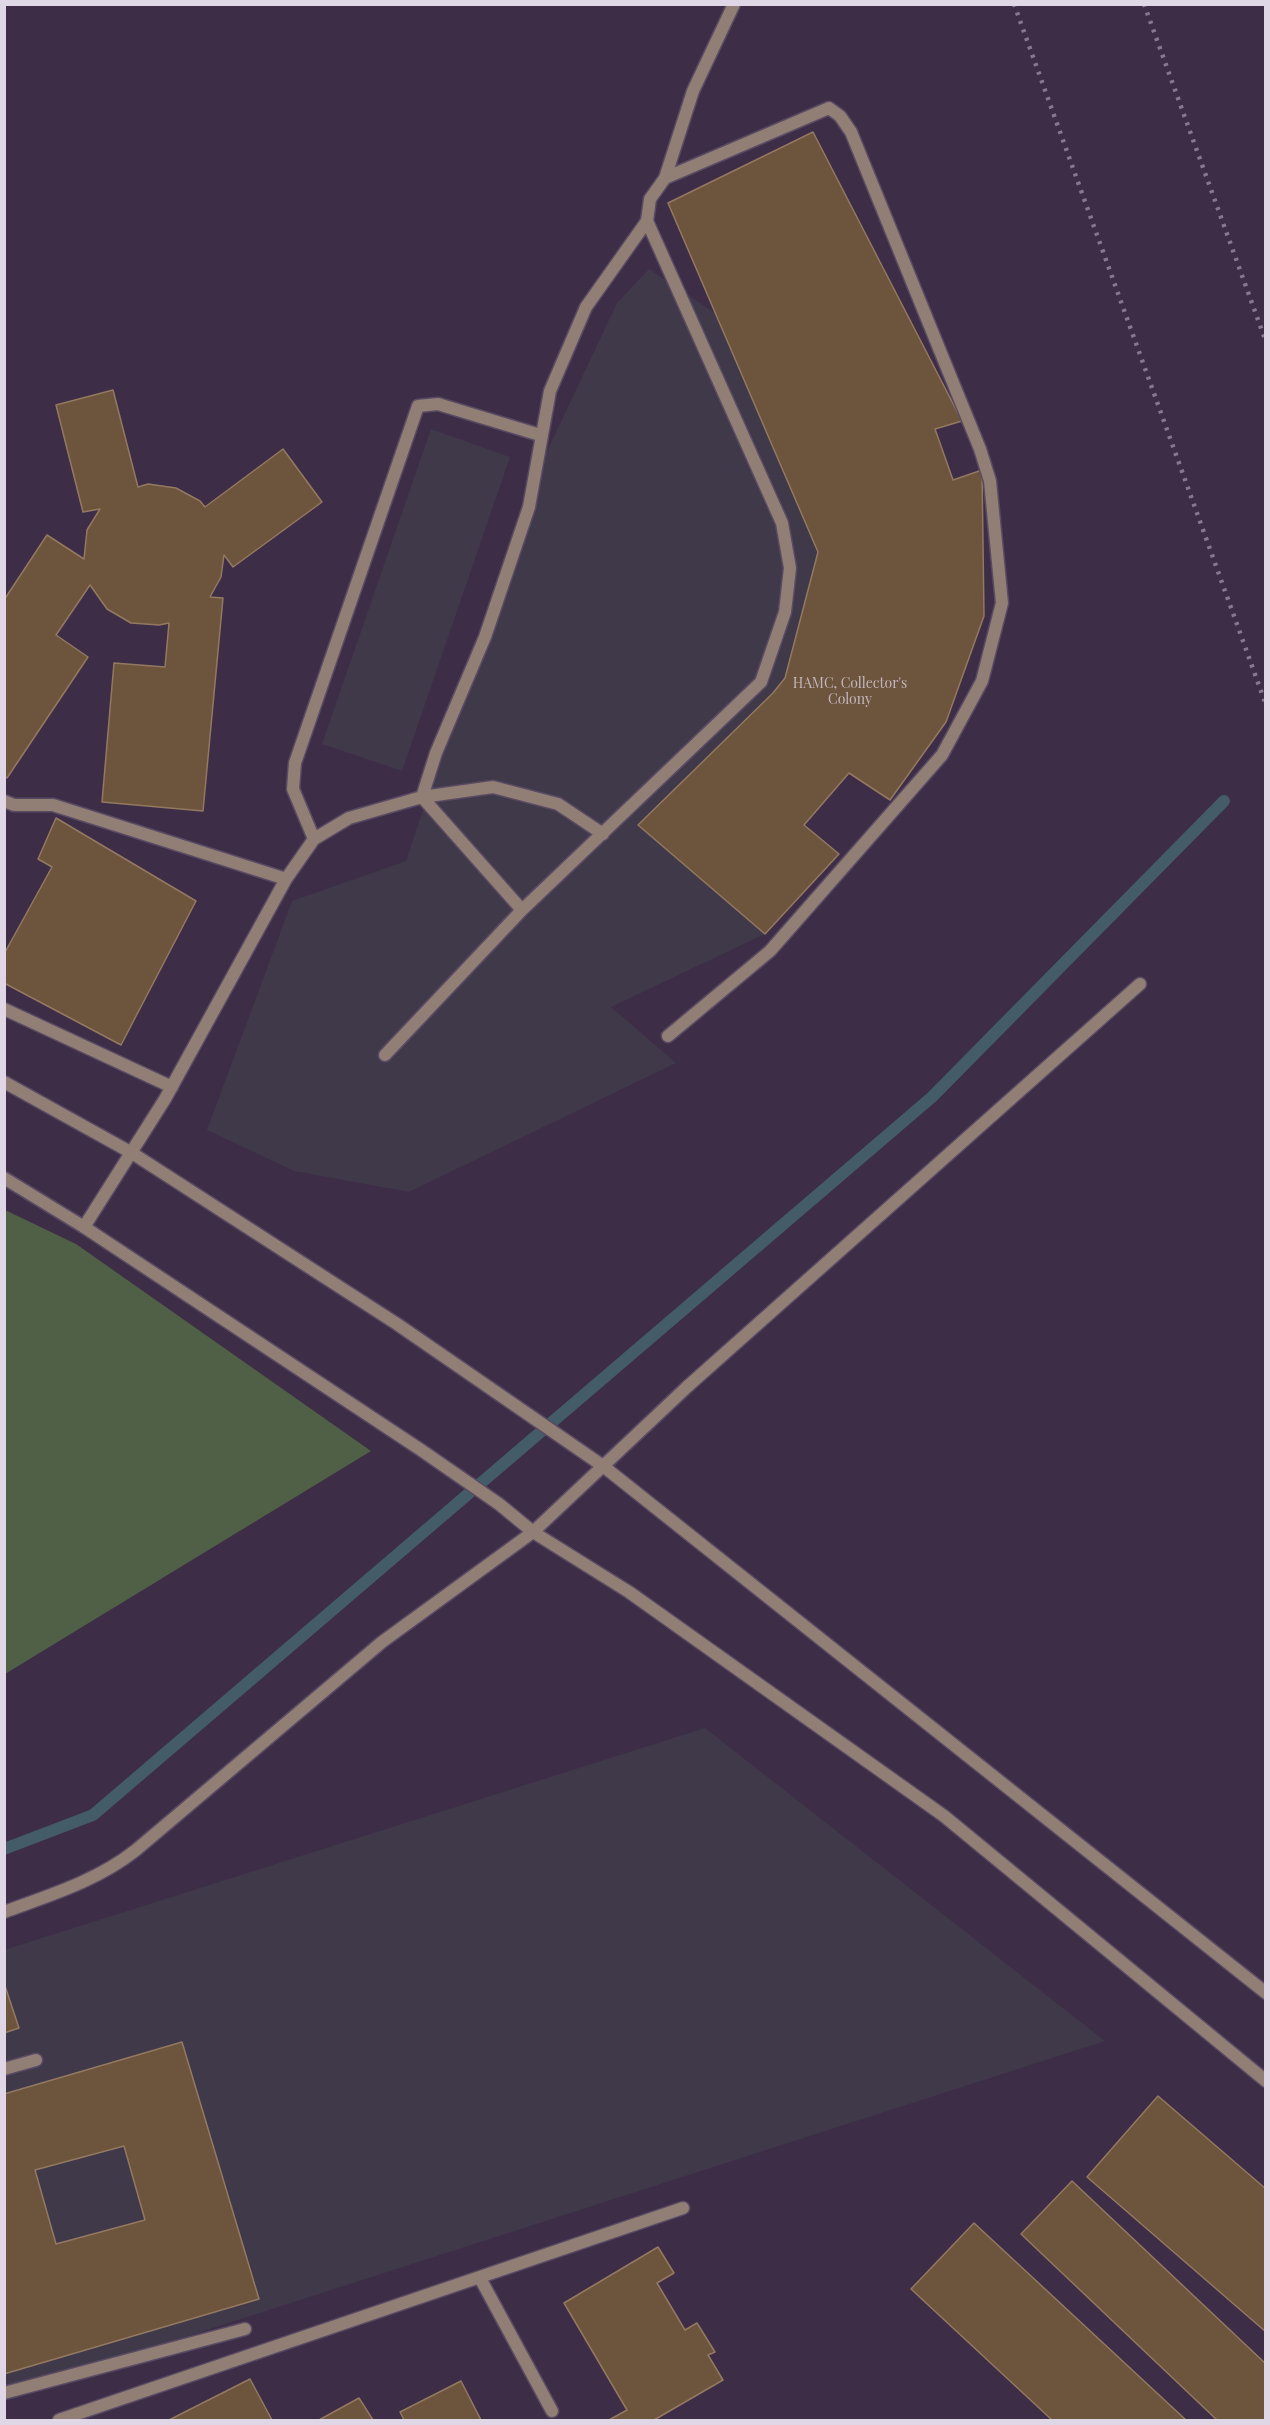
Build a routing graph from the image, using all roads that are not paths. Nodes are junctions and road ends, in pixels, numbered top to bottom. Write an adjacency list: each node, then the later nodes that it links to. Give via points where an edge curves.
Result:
1 (734, 4): 2 (street, via 693,92)
2 (665, 178): 3 (street, via 650,199); 13 (street, via 829,108 840,116 851,132 980,449 990,481 1002,603 982,681 942,755 770,951)
3 (647, 221): 4 (street, via 586,308 550,391); 7 (street, via 782,523 790,568 785,612 761,682)
4 (540, 435): 5 (street, via 529,507 485,637 436,753); 8 (street, via 438,404 418,406 295,763 293,789)
5 (422, 797): 7 (street, via 493,787 558,804); 8 (street, via 350,818); 10 (street)
6 (4, 801): 9 (street, via 14,805 53,805)
7 (603, 834): 10 (street)
8 (314, 839): 9 (street)
9 (286, 879): 16 (street)
10 (522, 910): 14 (street)
11 (1140, 984): 20 (street)
12 (4, 1009): 16 (street)
13 (668, 1036)
14 (385, 1055)
15 (4, 1082): 17 (street)
16 (172, 1087): 17 (street)
17 (132, 1153): 19 (street); 20 (street, via 387,1318)
18 (4, 1178): 19 (street)
19 (84, 1227): 21 (street, via 421,1450)
20 (603, 1466): 21 (street); 23 (street)
21 (533, 1532): 22 (street, via 382,1642 113,1868); 26 (street, via 629,1592 944,1816)
22 (4, 1912)
23 (1266, 1992)
24 (36, 2060): 25 (street)
25 (4, 2069)
26 (1266, 2081)
27 (683, 2208): 28 (street)
28 (480, 2278): 31 (street); 32 (street)
29 (245, 2329): 30 (street)
30 (4, 2393)
31 (552, 2411)
32 (59, 2421)

